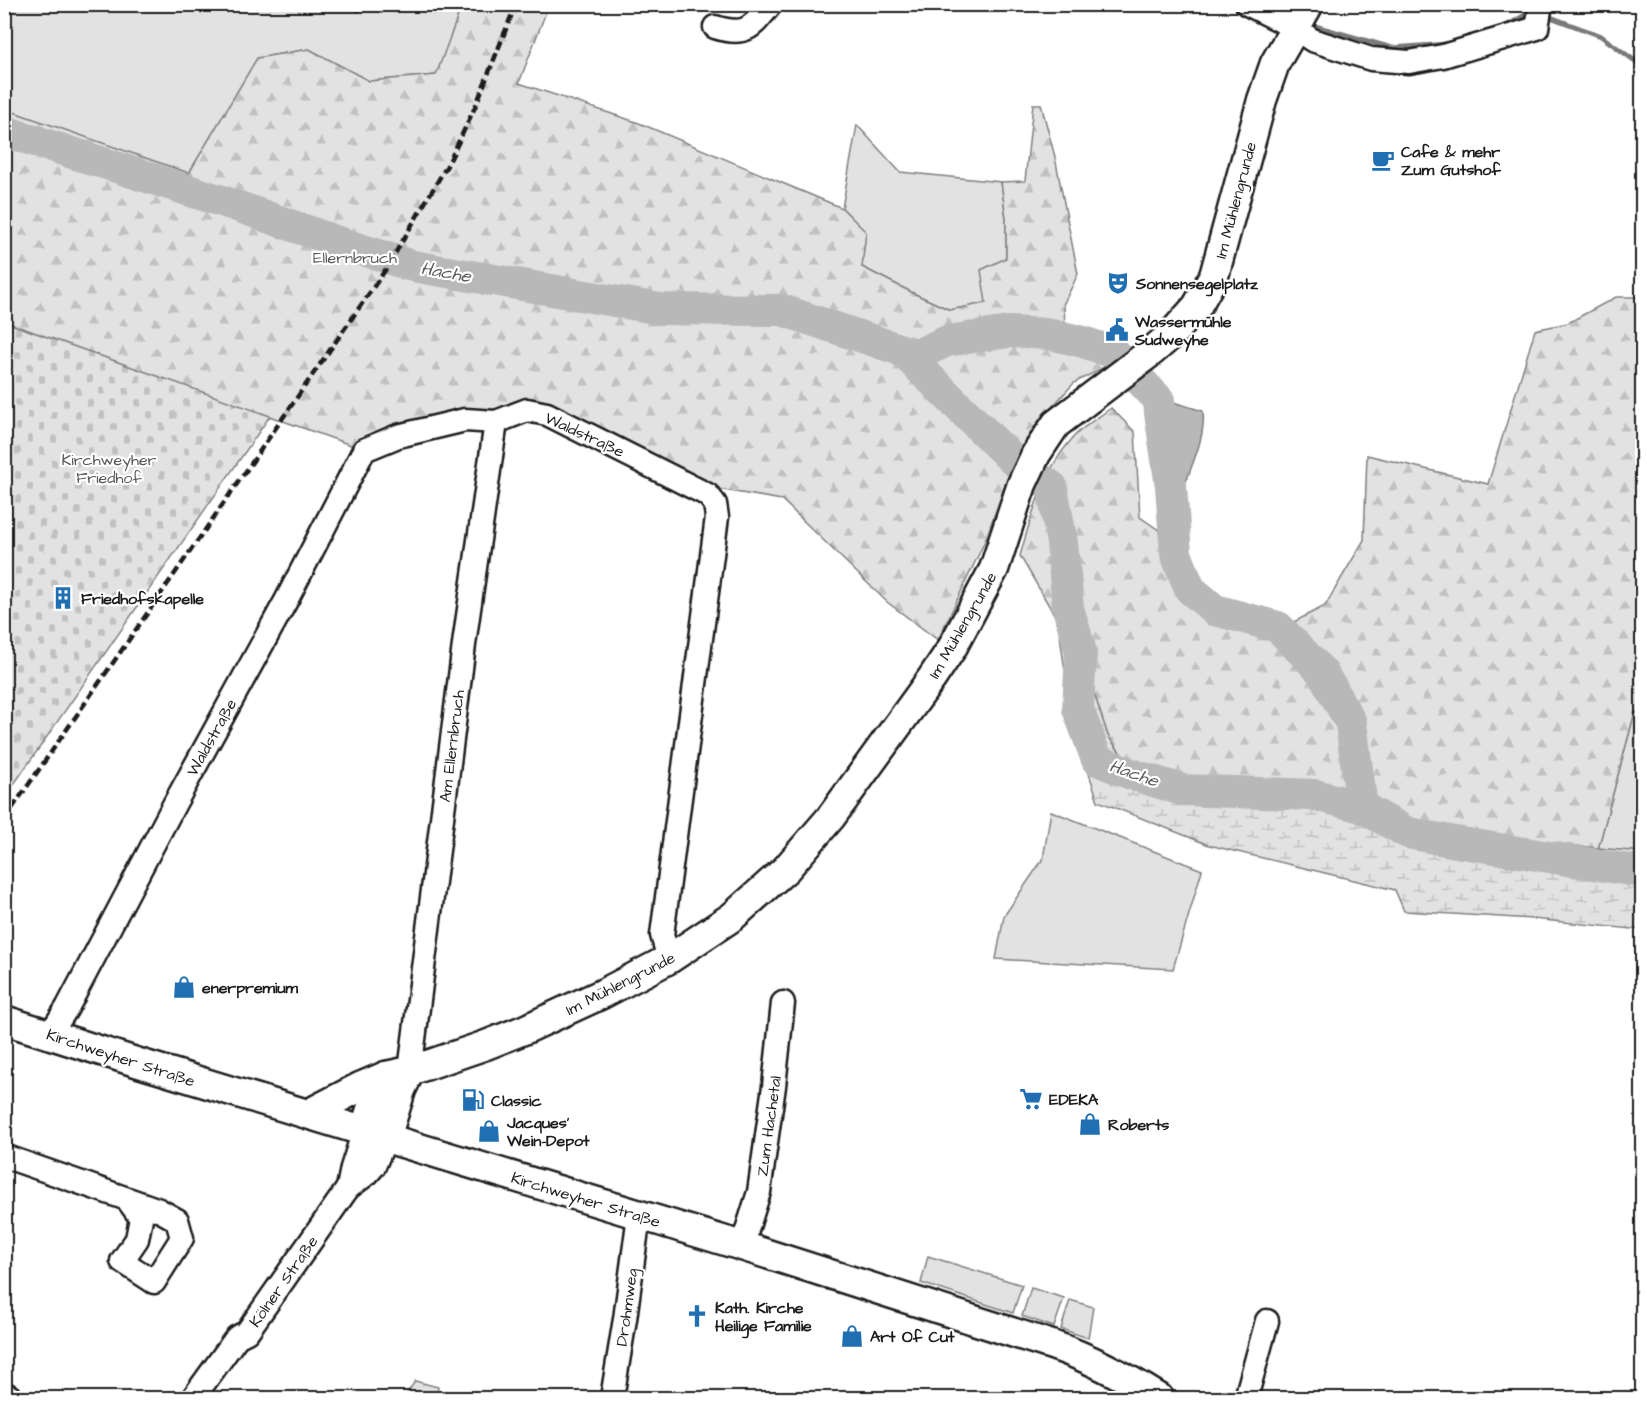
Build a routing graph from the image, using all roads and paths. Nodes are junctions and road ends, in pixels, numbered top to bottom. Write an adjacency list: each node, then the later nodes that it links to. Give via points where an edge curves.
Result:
1 (771, 4): 5 (street, via 750,28 731,32)
2 (1247, 4): 4 (street)
3 (1541, 4): 4 (street, via 1537,28 1409,62 1371,59 1312,40)
4 (1302, 16): 7 (main road, Im Mühlengrunde, via 1275,63 1214,276 1197,306 1171,335 1128,371 1056,424 1022,484 994,569 965,625 932,678 831,817 775,880 732,917)
5 (716, 27)
6 (496, 422): 7 (street, Waldstraße, via 527,410 547,414 708,495 715,504 717,517 662,935); 10 (street, Waldstraße, via 465,420 398,436 364,450 68,1008); 11 (street, Am Ellernbruch)
7 (669, 959): 11 (main road, Im Mühlengrunde, via 526,1029)
8 (783, 1003): 17 (street, Zum Hachetal, via 759,1192)
9 (4, 1020): 10 (main road, Kirchweyher Straße)
10 (50, 1034): 12 (main road, Kirchweyher Straße)
11 (398, 1074): 12 (main road, Im Mühlengrunde, via 360,1087); 13 (main road, via 401,1090)
12 (308, 1114): 13 (main road, Kirchweyher Straße)
13 (375, 1134): 16 (main road, Kirchweyher Straße); 21 (street, Kölner Straße, via 374,1166 348,1188 247,1332 237,1337)
14 (4, 1156): 15 (street)
15 (127, 1199)
16 (639, 1215): 17 (main road, Kirchweyher Straße); 22 (street, Drohmweg)
17 (742, 1246): 23 (main road, Kirchweyher Straße, via 1067,1350)
18 (1267, 1321): 24 (street)
19 (4, 1393): 20 (street)
20 (12, 1398)
21 (193, 1398)
22 (612, 1398)
23 (1160, 1398)
24 (1246, 1398)

